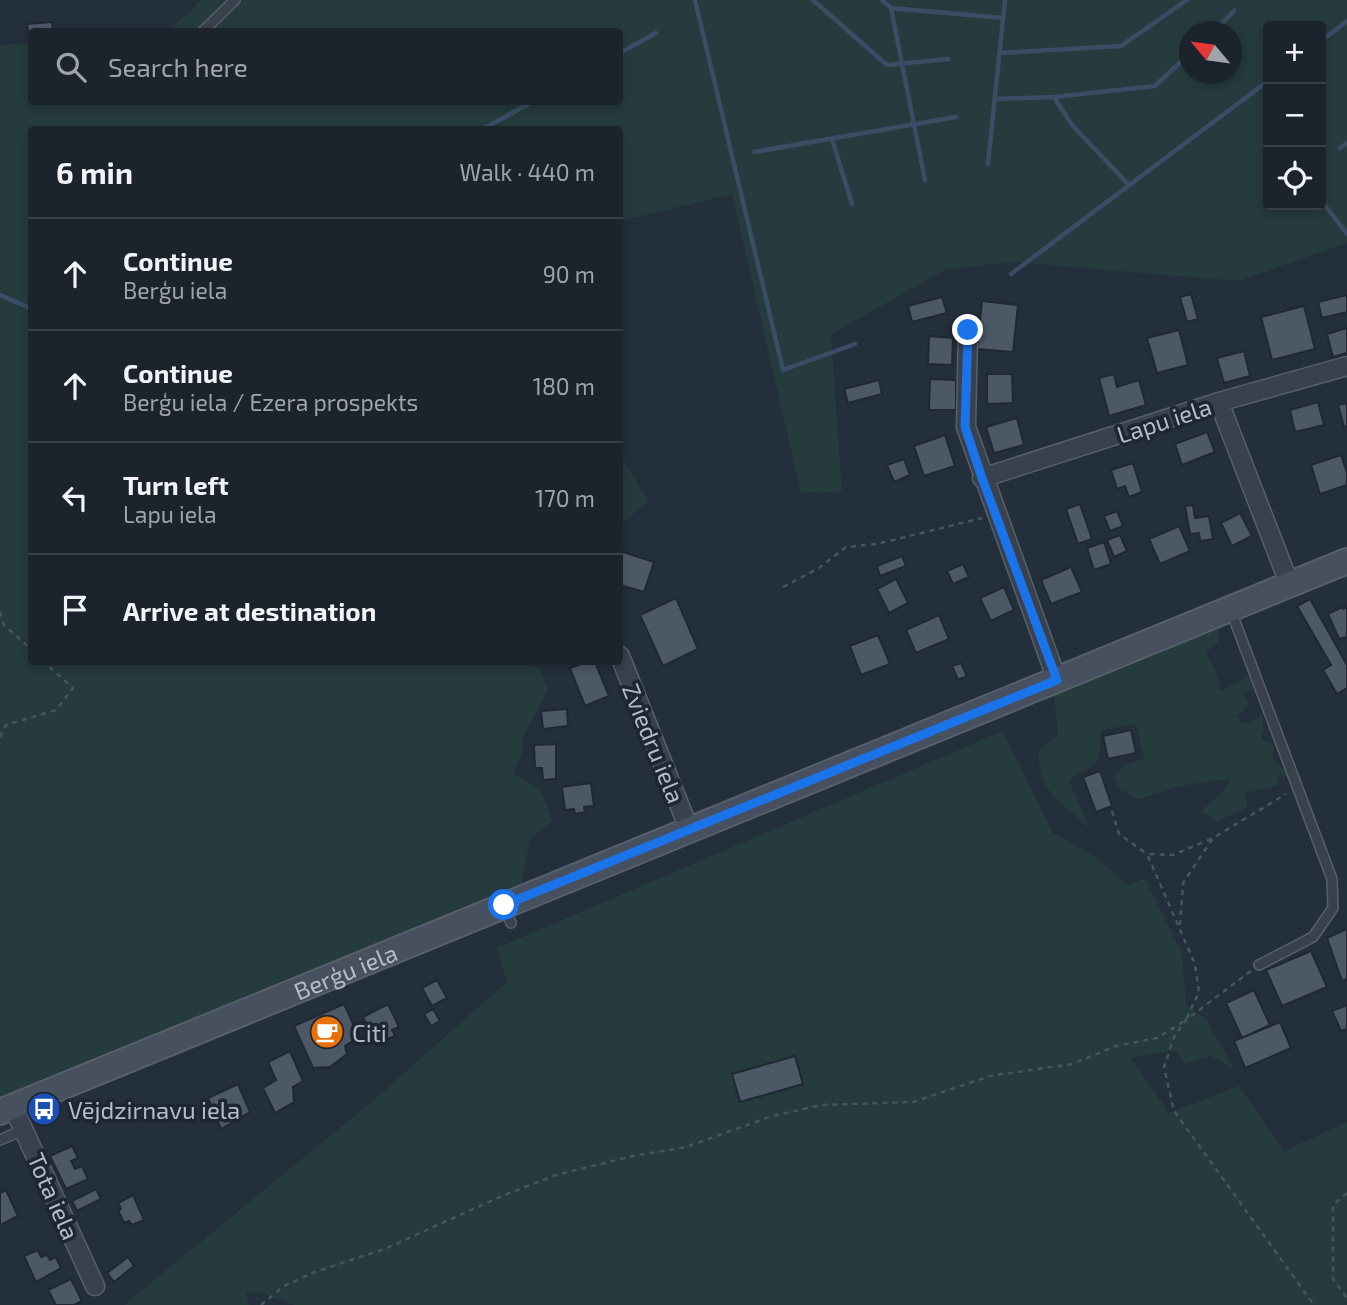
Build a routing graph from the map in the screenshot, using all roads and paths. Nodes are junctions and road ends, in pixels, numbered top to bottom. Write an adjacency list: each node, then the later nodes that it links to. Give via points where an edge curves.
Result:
1 (235, 0): 2 (lane)
2 (206, 28)
3 (968, 330): 6 (street, via 965,427)
4 (1347, 366): 5 (street, Lapu iela)
5 (1219, 402): 6 (street, Lapu iela); 9 (street)
6 (982, 478): 7 (street)
7 (996, 514): 10 (path, via 877,544 846,547 820,568); 16 (street)
8 (1347, 561): 9 (main road, Berģu iela)
9 (1289, 583): 11 (main road, Berģu iela)
10 (782, 587)
11 (1231, 609): 16 (main road, Berģu iela); 18 (lane)
12 (0, 612): 13 (path, via 4,625)
13 (28, 646)
14 (623, 664): 20 (street, Zviedru iela)
15 (47, 665): 17 (path, via 73,688 56,710 6,725)
16 (1057, 680): 20 (main road, Berģu iela)
17 (0, 737)
18 (1297, 787): 21 (path); 24 (lane, via 1332,879 1333,908 1313,937)
19 (1112, 811): 22 (path, via 1119,834)
20 (689, 829): 26 (main road, Berģu iela, via 508,914)
21 (1213, 838): 22 (path, via 1173,855); 23 (path, via 1183,883)
22 (1147, 854): 23 (path)
23 (1180, 929): 25 (path, via 1195,964 1199,992)
24 (1259, 965): 25 (path)
25 (1186, 1020): 32 (path, via 1157,1038 1116,1046 1072,1064 989,1076 913,1102 822,1105 772,1116 686,1147 556,1175 387,1248 315,1272 284,1286); 33 (path, via 1174,1037 1164,1067 1174,1111)
26 (7, 1109): 27 (street, Tota iela)
27 (23, 1130): 28 (lane); 30 (street, Tota iela)
28 (0, 1140)
29 (1347, 1193): 31 (path, via 1333,1205 1333,1279)
30 (95, 1286)
31 (1347, 1298)
32 (261, 1305)
33 (1314, 1305)

